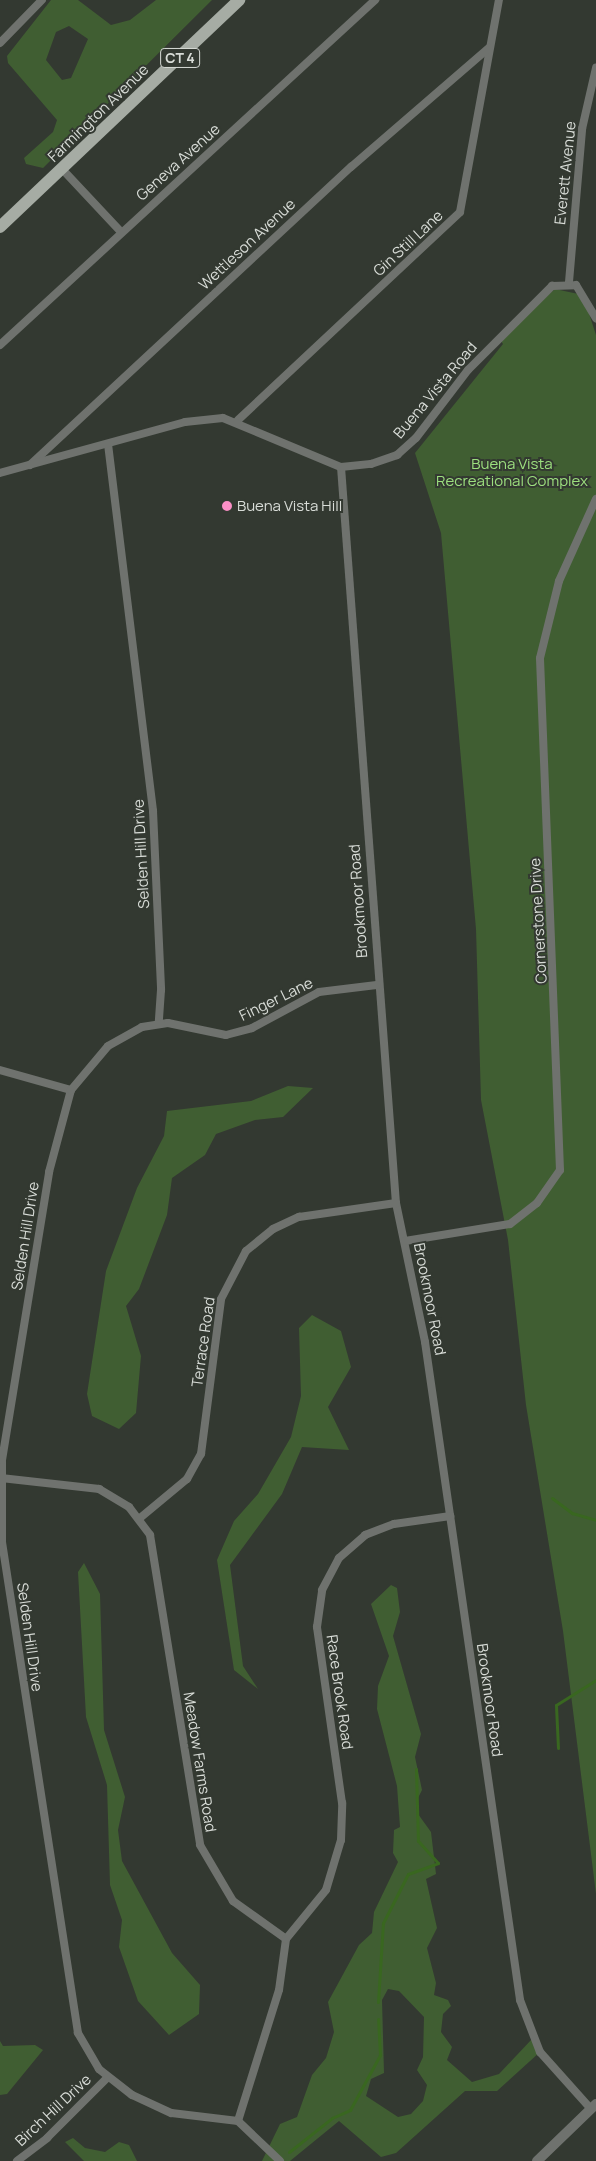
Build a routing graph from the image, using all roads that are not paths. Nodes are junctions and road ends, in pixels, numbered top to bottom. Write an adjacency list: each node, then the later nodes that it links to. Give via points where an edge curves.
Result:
1 (42, 0): 5 (street)
2 (239, 0): 8 (main road, Farmington Avenue / CT 4)
3 (375, 0): 10 (street, Geneva Avenue)
4 (499, 0): 6 (street, Gin Still Lane)
5 (0, 43)
6 (489, 48): 14 (street, Gin Still Lane, via 460,212); 16 (street, Wettleson Avenue, via 351,167)
7 (596, 68): 11 (street, Everett Avenue, via 582,129)
8 (62, 170): 9 (main road, Farmington Avenue / CT 4); 10 (street)
9 (0, 227)
10 (121, 232): 13 (street, Geneva Avenue)
11 (569, 282): 12 (street, via 583,292); 17 (street, Buena Vista Road, via 552,286 512,322 407,447 385,460)
12 (596, 318)
13 (0, 345)
14 (238, 420): 15 (street, via 185,422); 17 (street)
15 (108, 444): 16 (street); 21 (street, Selden Hill Drive, via 153,811 162,990)
16 (29, 465): 18 (street)
17 (341, 467): 20 (street, Brookmoor Road)
18 (0, 473)
19 (596, 499): 25 (street, Cornerstone Drive, via 559,581 540,658 560,1170 537,1204 510,1224)
20 (377, 985): 21 (street, Finger Lane, via 319,992 252,1028 226,1035); 24 (street, Brookmoor Road)
21 (159, 1022): 23 (street, Selden Hill Drive, via 114,1042)
22 (0, 1070): 23 (street)
23 (71, 1090): 26 (street, Selden Hill Drive, via 49,1172)
24 (396, 1203): 25 (street, Brookmoor Road); 28 (street, Terrace Road, via 299,1217 273,1229 243,1256 220,1307 201,1454 187,1479)
25 (405, 1241): 27 (street, Brookmoor Road, via 425,1342)
26 (1, 1478): 28 (street, Meadow Farms Road, via 91,1487 122,1501); 30 (street, Selden Hill Drive, via 2,1541 70,2000 78,2033)
27 (450, 1516): 29 (street, Race Brook Road, via 394,1524 365,1535 339,1558 322,1590 317,1627 342,1803 341,1840 326,1890); 31 (street, Brookmoor Road, via 525,2023 540,2052)
28 (140, 1518): 29 (street, Meadow Farms Road, via 157,1559 200,1845 232,1901)
29 (286, 1939): 32 (street, via 279,1990)
30 (107, 2078): 32 (street, Selden Hill Drive, via 162,2111); 33 (street, Birch Hill Drive, via 47,2138)
31 (594, 2106): 35 (street)
32 (238, 2120): 34 (street)
33 (17, 2161)
34 (280, 2161)
35 (537, 2161)

